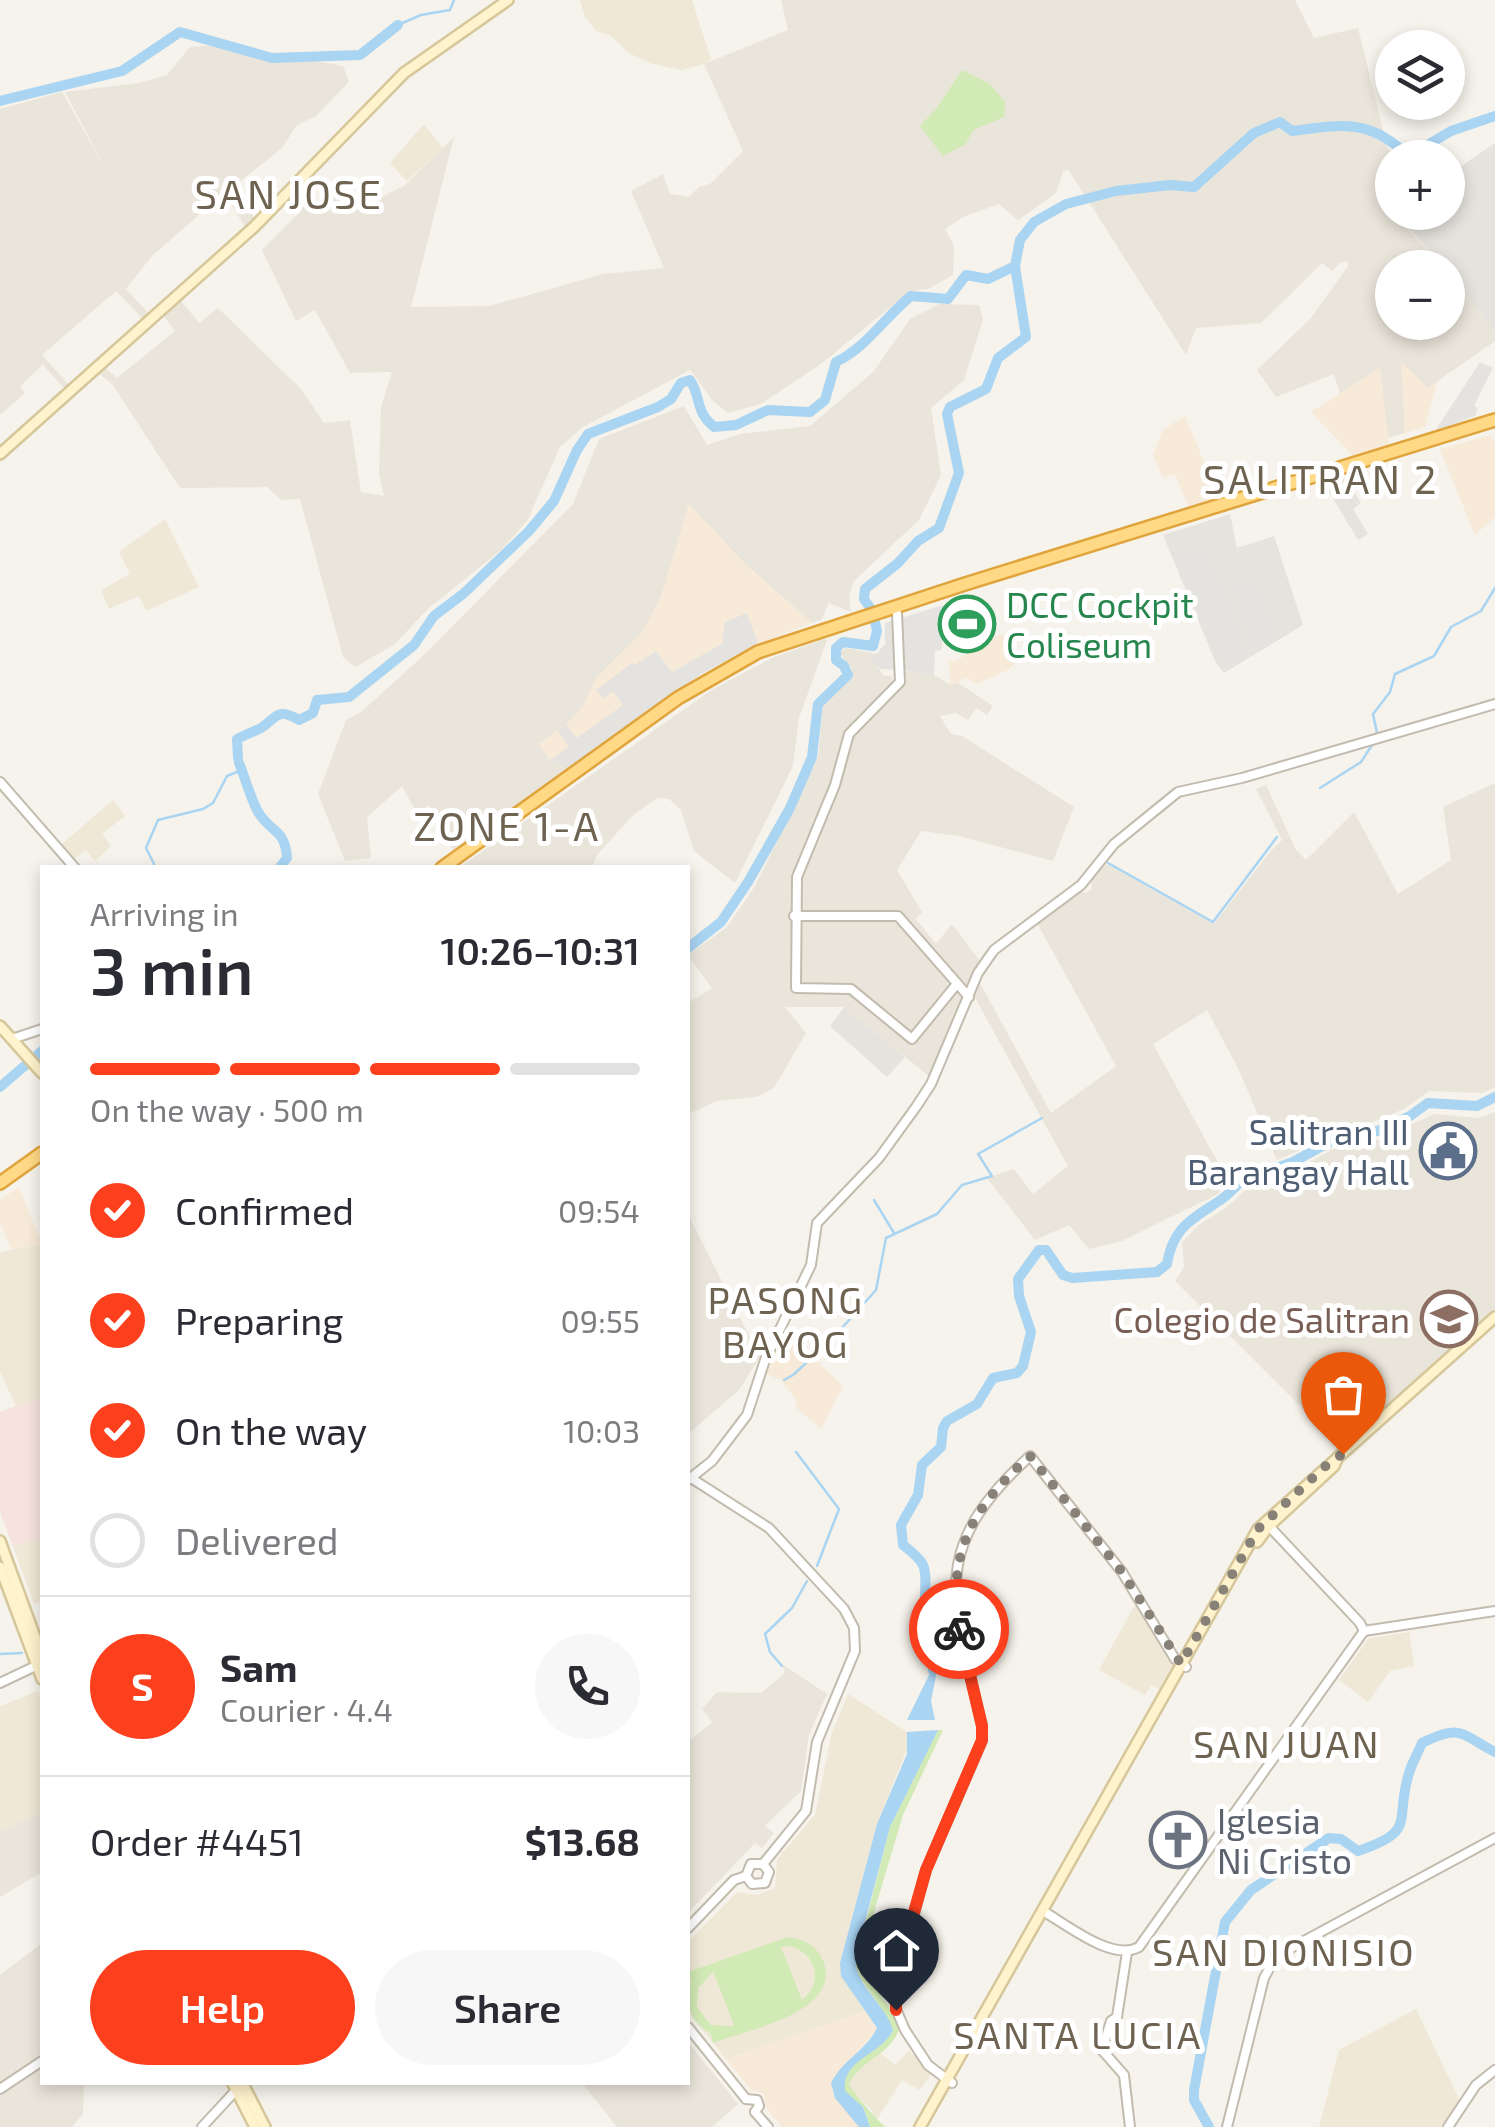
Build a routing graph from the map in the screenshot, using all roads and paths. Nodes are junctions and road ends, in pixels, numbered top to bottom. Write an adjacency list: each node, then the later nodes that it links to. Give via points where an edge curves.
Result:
1 (508, 0): 3 (main road, via 404,73 254,228)
2 (1495, 423): 4 (highway); 5 (highway)
3 (0, 454)
4 (896, 612): 5 (highway); 12 (street, via 900,682 848,734 836,785 797,877)
5 (882, 614): 6 (highway)
6 (866, 619): 10 (highway, via 786,641 718,672); 11 (highway, via 710,685)
7 (1495, 704): 14 (street, via 1178,792 1114,844 1081,885 994,950)
8 (0, 782): 9 (street)
9 (71, 865)
10 (446, 865)
11 (457, 865)
12 (794, 916): 13 (street, via 898,916); 13 (street, via 796,988 851,990 912,1039)
13 (956, 985): 14 (street)
14 (969, 997): 24 (street, via 916,1107 879,1158 820,1218 810,1268 765,1360 748,1414)
15 (0, 1026): 17 (main road)
16 (40, 1030): 17 (street)
17 (12, 1038): 18 (main road)
18 (40, 1070)
19 (40, 1154): 21 (highway)
20 (40, 1162): 22 (highway)
21 (0, 1183)
22 (0, 1191)
23 (1495, 1316): 26 (main road)
24 (690, 1478)
25 (690, 1480): 37 (street, via 770,1528 844,1608 854,1628 854,1651 822,1727 806,1811)
26 (1267, 1524): 30 (street); 34 (main road)
27 (0, 1540): 31 (main road)
28 (0, 1567): 32 (main road)
29 (1495, 1611): 30 (street)
30 (1364, 1631): 41 (street, via 1151,1932)
31 (40, 1658)
32 (40, 1659)
33 (40, 1662): 35 (street)
34 (1183, 1665): 39 (main road); 45 (street, via 1122,1572 1030,1456 986,1500 957,1564 960,1639 982,1733 926,1870 894,1984 905,2030)
35 (0, 1684)
36 (1495, 1838): 54 (street, via 1276,1956 1264,1978)
37 (764, 1864): 38 (street, via 751,1864); 38 (street, via 769,1875 762,1884)
38 (746, 1876): 40 (street)
39 (1045, 1913): 41 (street, via 1112,1951); 45 (main road)
40 (690, 1926)
41 (1128, 1952): 53 (street, via 1117,2016 1102,2050 1124,2075)
42 (690, 2030): 51 (street, via 746,2100 758,2102 755,2112)
43 (40, 2062): 47 (street)
44 (1495, 2070): 55 (street, via 1476,2085)
45 (950, 2082): 52 (main road)
46 (239, 2086): 48 (street); 49 (main road); 50 (main road)
47 (0, 2089)
48 (205, 2127)
49 (255, 2127)
50 (265, 2127)
51 (768, 2127)
52 (924, 2127)
53 (1130, 2127)
54 (1227, 2127)
55 (1448, 2127)

